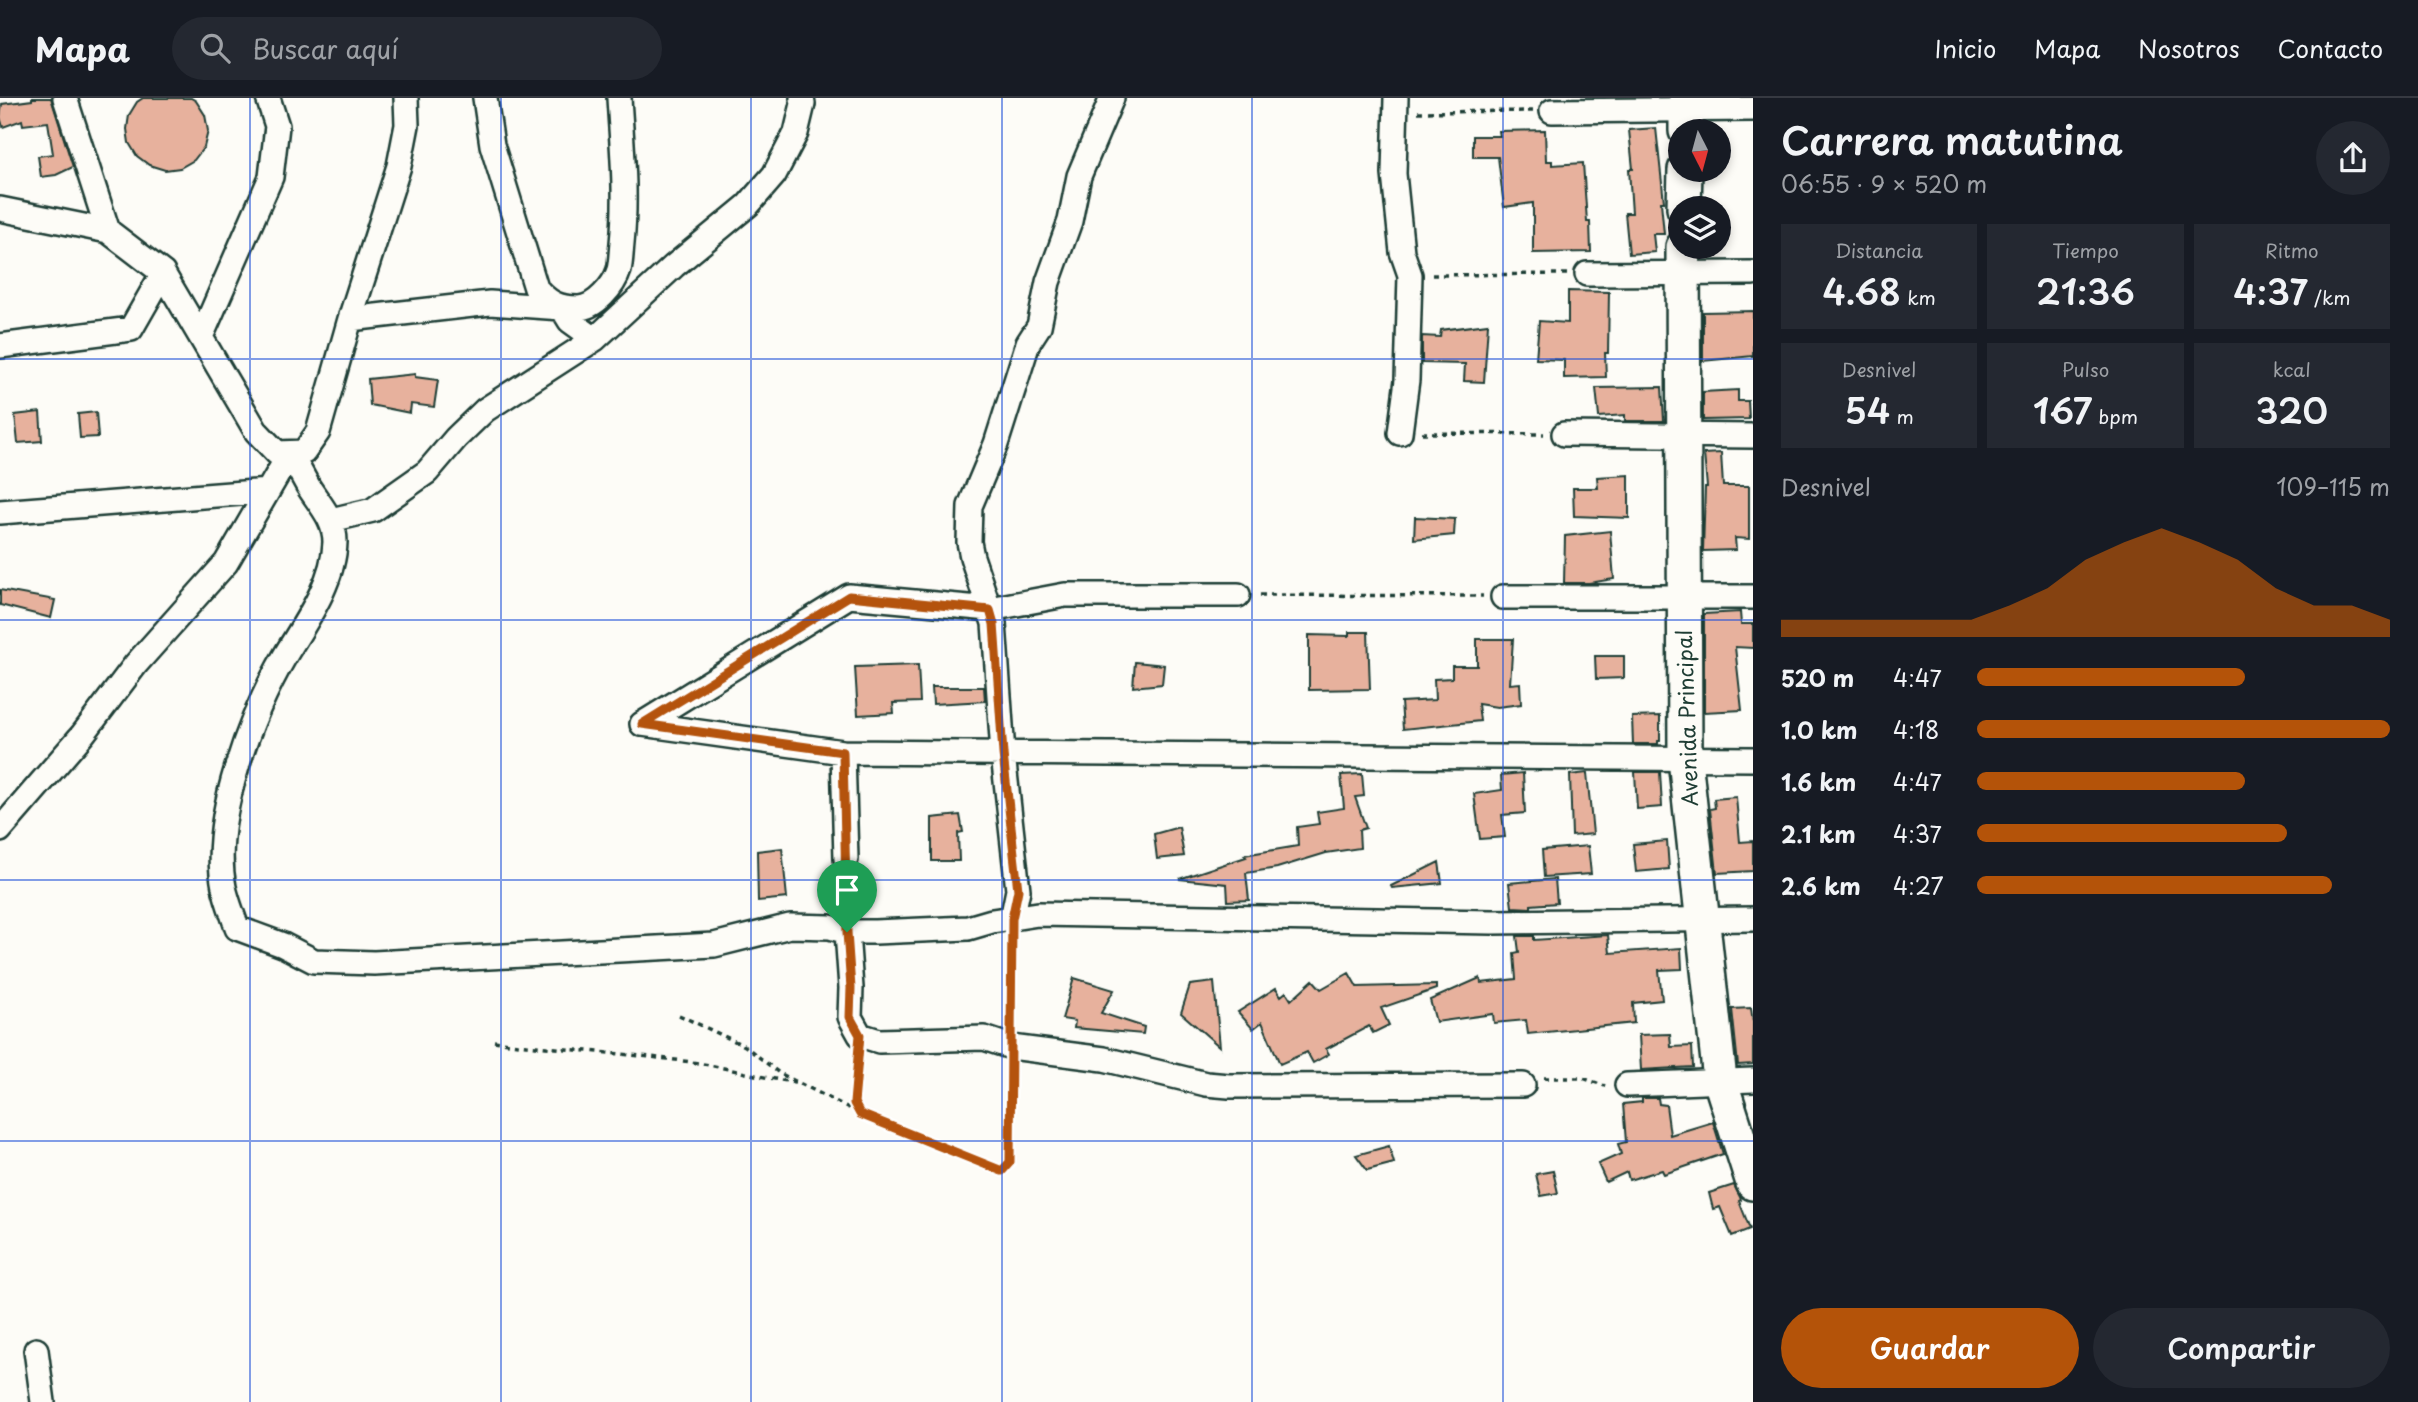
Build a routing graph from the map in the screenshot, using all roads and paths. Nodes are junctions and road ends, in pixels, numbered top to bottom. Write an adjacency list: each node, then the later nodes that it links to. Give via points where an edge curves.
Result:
1 (268, 98): 21 (street, via 276,126 271,177)
2 (406, 98): 20 (street, via 407,125 399,166)
3 (485, 98): 19 (street, via 492,145 536,288)
4 (619, 98): 19 (street, via 625,164 619,271 602,297 584,308)
5 (802, 98): 22 (street, via 796,133 774,175 748,205)
6 (1112, 98): 36 (street, via 1079,176 1039,326 1028,343 996,444 970,506 969,542)
7 (66, 99): 13 (street)
8 (1396, 105): 10 (path); 18 (street, via 1394,174 1402,252)
9 (1753, 109): 11 (street)
10 (1552, 111): 11 (street)
11 (1687, 113)
12 (0, 209): 13 (street)
13 (108, 231): 15 (street)
14 (1683, 260): 16 (street); 17 (street); 26 (street, Avenida Principal)
15 (163, 273): 21 (street); 23 (street, via 131,329)
16 (1753, 273)
17 (1587, 274): 18 (path)
18 (1410, 275): 24 (street, via 1407,380)
19 (562, 308): 20 (street, via 490,303); 22 (street, via 570,321)
20 (350, 319): 28 (street, via 318,432 304,452)
21 (201, 337): 28 (street, via 256,431 277,453)
22 (595, 339): 31 (street, via 485,410 427,472 373,510)
23 (0, 346)
24 (1400, 433): 25 (path)
25 (1564, 434): 26 (street)
26 (1683, 436): 27 (street); 34 (street, Avenida Principal)
27 (1753, 436)
28 (290, 453): 29 (street); 31 (street)
29 (268, 491): 30 (street); 41 (street, via 226,563)
30 (0, 512)
31 (331, 520): 46 (street, via 335,543 328,578 272,678 235,774 223,840 224,886 237,928 314,961 374,963 714,945 790,926)
32 (1237, 595): 33 (path); 36 (street, via 1065,595)
33 (1503, 597): 34 (street)
34 (1684, 597): 35 (street); 39 (street, Avenida Principal)
35 (1753, 597)
36 (990, 610): 37 (street, via 849,596 642,724); 38 (street)
37 (843, 752): 38 (street); 42 (street)
38 (1003, 754): 39 (street); 44 (street, via 1018,890)
39 (1685, 759): 40 (street); 43 (street, Avenida Principal)
40 (1753, 759)
41 (0, 830)
42 (846, 859): 46 (path)
43 (1703, 918): 44 (street, via 1492,922 1038,914); 45 (street); 51 (street, Avenida Principal)
44 (1012, 919): 46 (street, via 968,928); 50 (path)
45 (1753, 919)
46 (847, 932): 48 (street, via 850,1017)
47 (679, 1015): 53 (path, via 745,1046)
48 (860, 1035): 50 (street, via 879,1041 984,1038); 56 (path, via 854,1103)
49 (494, 1041): 53 (path, via 702,1063)
50 (1012, 1047): 54 (street, via 1104,1059 1229,1086); 56 (path, via 1010,1162 1002,1171)
51 (1720, 1080): 52 (street); 55 (street); 57 (street, Avenida Principal)
52 (1753, 1080)
53 (796, 1082): 56 (path)
54 (1523, 1085): 55 (path, via 1556,1078 1583,1079 1615,1090)
55 (1627, 1085)
56 (860, 1114)
57 (1753, 1183)
58 (36, 1349): 59 (street)
59 (43, 1402)

